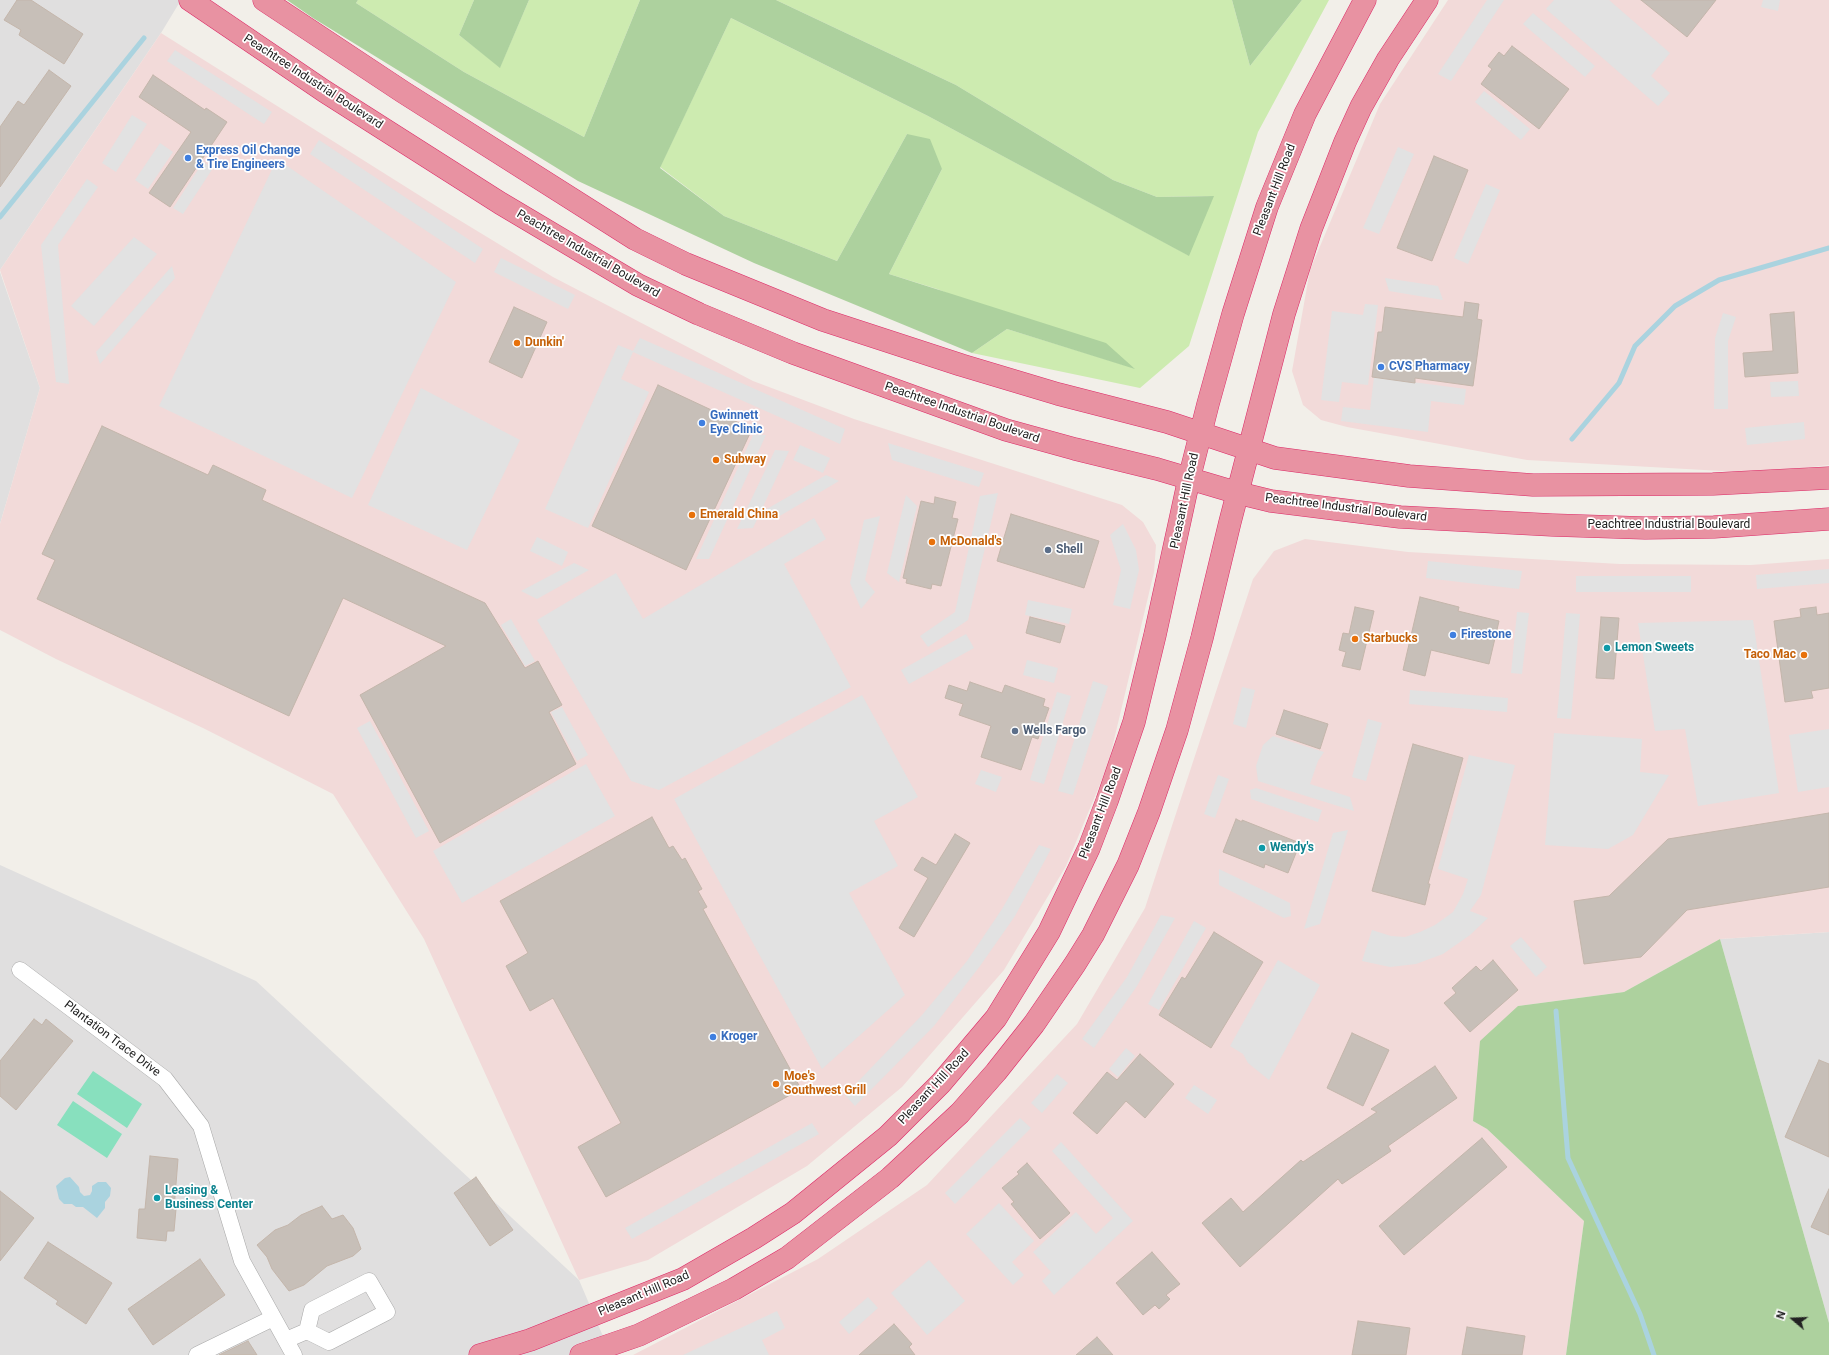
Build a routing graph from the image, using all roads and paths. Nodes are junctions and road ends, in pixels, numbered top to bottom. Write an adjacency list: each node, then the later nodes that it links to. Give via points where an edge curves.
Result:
1 (190, 0): 8 (highway, Peachtree Industrial Boulevard, via 500,203 645,288 699,314 793,353 959,414 1043,441)
2 (264, 0): 5 (highway, via 635,240 686,264 823,320 961,365 1058,394 1167,422)
3 (1365, 0): 5 (highway, Pleasant Hill Road, via 1305,114 1267,207 1233,314)
4 (1427, 0): 6 (highway, via 1388,59 1362,107 1326,190 1284,314)
5 (1200, 434): 6 (highway); 8 (highway, Pleasant Hill Road)
6 (1249, 450): 7 (highway, via 1275,458 1409,476 1533,485 1713,484); 9 (highway)
7 (1829, 478)
8 (1189, 479): 9 (highway, Peachtree Industrial Boulevard); 18 (highway, Pleasant Hill Road, via 1134,722 1107,801 1089,848 1049,932 996,1018 941,1083 888,1136 793,1214 683,1279 530,1340)
9 (1238, 493): 10 (highway, Peachtree Industrial Boulevard, via 1286,503 1400,517 1552,525 1714,527); 19 (highway, via 1179,722 1149,812 1128,865 1093,935 1034,1024 960,1113 890,1178 787,1258 734,1289 646,1332)
10 (1829, 519)
11 (20, 970): 12 (street, Plantation Trace Drive, via 165,1079 201,1126 242,1261)
12 (273, 1318): 14 (street, Plantation Trace Drive); 15 (street)
13 (307, 1331): 13 (street, via 329,1342 387,1312 369,1281 312,1310); 14 (street)
14 (286, 1340): 17 (street, Plantation Trace Drive)
15 (214, 1351): 16 (street)
16 (197, 1355)
17 (294, 1355)
18 (480, 1355)
19 (581, 1355)

